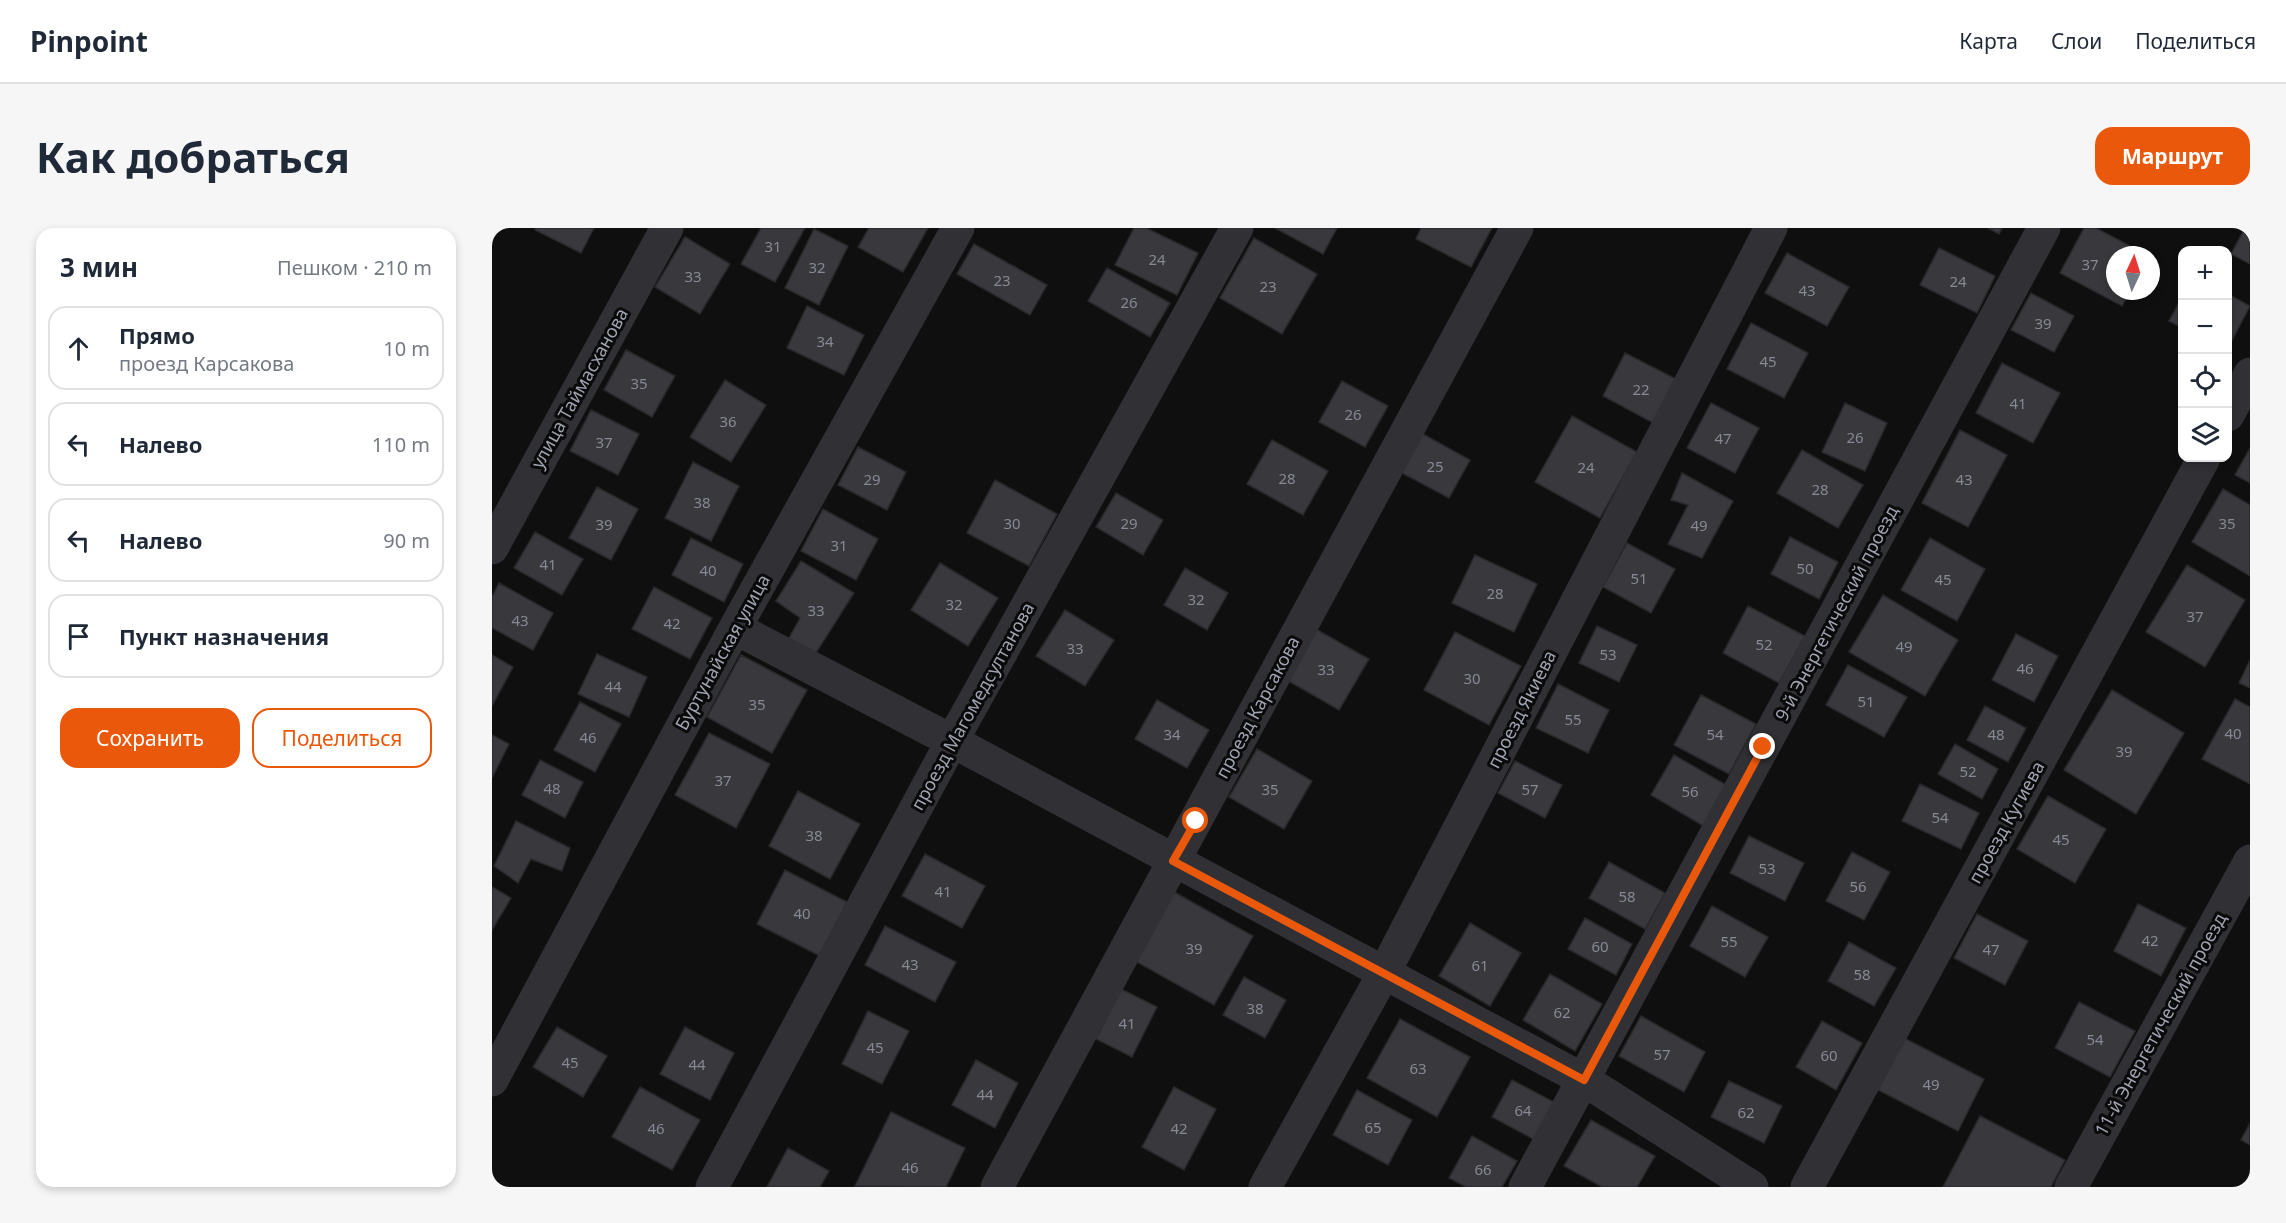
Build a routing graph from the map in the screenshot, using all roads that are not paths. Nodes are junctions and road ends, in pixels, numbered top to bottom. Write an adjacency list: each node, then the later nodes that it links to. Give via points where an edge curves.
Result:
1 (667, 228): 10 (street, улица Таймасханова)
2 (958, 228): 11 (street, Буртунайская улица)
3 (1237, 228): 12 (street, проезд Магомедсултанова)
4 (1516, 228): 13 (street, проезд Карсакова)
5 (1771, 228): 15 (street, проезд Якиева)
6 (2044, 228): 17 (street, 9-й Энергетический проезд)
7 (2250, 374): 8 (street)
8 (2232, 408)
9 (2202, 462): 23 (street, проезд Кугиева)
10 (492, 548)
11 (735, 628): 12 (street); 16 (street, Буртунайская улица)
12 (952, 741): 13 (street); 18 (street, проезд Магомедсултанова)
13 (1173, 861): 15 (street); 19 (street, проезд Карсакова)
14 (2250, 861): 24 (street, 11-й Энергетический проезд)
15 (1384, 974): 17 (street); 20 (street, проезд Якиева)
16 (492, 1080)
17 (1584, 1080): 21 (street, 9-й Энергетический проезд); 22 (street)
18 (712, 1187)
19 (997, 1187)
20 (1265, 1187)
21 (1525, 1187)
22 (1752, 1187)
23 (1807, 1187)
24 (2071, 1187)

